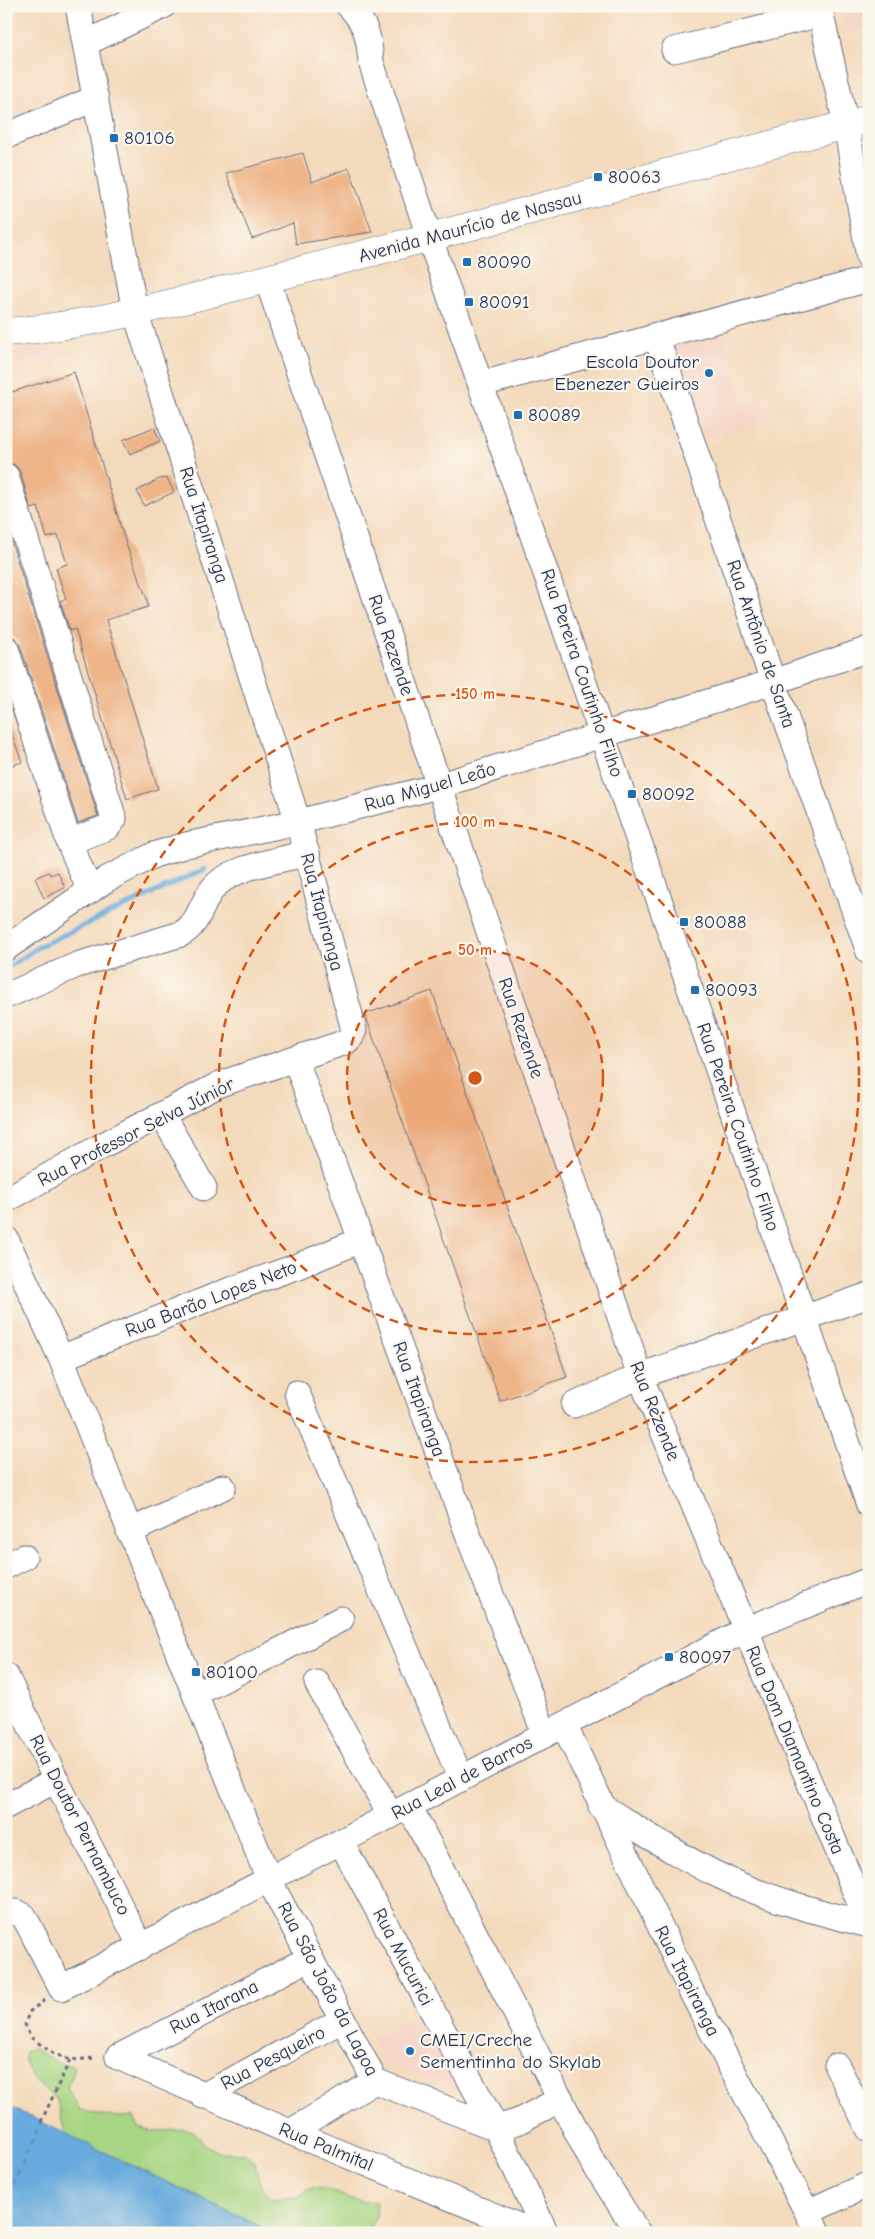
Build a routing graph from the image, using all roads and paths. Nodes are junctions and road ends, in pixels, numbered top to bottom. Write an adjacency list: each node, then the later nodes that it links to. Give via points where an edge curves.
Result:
1 (78, 6): 5 (street, Rua Itapiranga)
2 (163, 6): 5 (street)
3 (350, 6): 10 (street, Rua Pereira Coutinho Filho, via 367,32 371,62)
4 (820, 10): 6 (street); 8 (street)
5 (86, 43): 7 (street, Rua Itapiranga)
6 (674, 50)
7 (96, 98): 9 (street); 14 (street, Rua Itapiranga)
8 (857, 122): 10 (main road, Avenida Maurício de Nassau); 11 (street)
9 (6, 136)
10 (430, 239): 12 (main road, Avenida Maurício de Nassau); 17 (street, Rua Pereira Coutinho Filho)
11 (869, 257)
12 (267, 279): 14 (main road, Avenida Maurício de Nassau); 23 (street, Rua Rezende)
13 (869, 279): 16 (street)
14 (135, 311): 15 (main road, Avenida Maurício de Nassau, via 41,330); 24 (street, Rua Itapiranga)
15 (6, 332)
16 (656, 335): 17 (street); 21 (street, Rua Antônio de Santa)
17 (482, 384): 22 (street, Rua Pereira Coutinho Filho)
18 (6, 476): 25 (street, via 114,819 108,827)
19 (6, 649): 25 (street)
20 (869, 649): 21 (street, Rua Miguel Leão)
21 (773, 682): 22 (street, Rua Miguel Leão); 29 (street, Rua Antônio de Santa)
22 (603, 736): 23 (street, Rua Miguel Leão); 39 (street, Rua Pereira Coutinho Filho)
23 (438, 786): 24 (street, Rua Miguel Leão); 41 (street, Rua Rezende)
24 (298, 822): 26 (street, Rua Itapiranga); 27 (street, Rua Miguel Leão, via 186,845 154,855)
25 (70, 842): 27 (street)
26 (307, 853): 30 (street, via 226,878 212,889 192,926 181,934 77,965); 31 (street, Rua Itapiranga, via 354,1030)
27 (90, 891): 28 (street, Rua Miguel Leão)
28 (6, 948)
29 (869, 952)
30 (6, 996)
31 (351, 1037): 32 (street, Rua Professor Selva Júnior, via 346,1042)
32 (296, 1061): 33 (street, Rua Professor Selva Júnior, via 220,1084); 37 (street, Rua Itapiranga)
33 (162, 1115): 34 (street); 35 (street, Rua Professor Selva Júnior)
34 (204, 1188)
35 (6, 1200)
36 (6, 1239): 40 (street, Rua São João da Lagoa)
37 (361, 1240): 40 (street, Rua Barão Lopes Neto); 53 (street, Rua Itapiranga, via 470,1540)
38 (869, 1295): 39 (street)
39 (803, 1317): 41 (street); 45 (street, Rua Pereira Coutinho Filho)
40 (61, 1358): 46 (street, Rua São João da Lagoa)
41 (640, 1376): 43 (street); 49 (street, Rua Rezende)
42 (297, 1392): 54 (street)
43 (574, 1405)
44 (223, 1487): 46 (street)
45 (869, 1505)
46 (129, 1532): 52 (street, Rua São João da Lagoa)
47 (869, 1580): 49 (street, Rua Leal de Barros)
48 (341, 1619): 52 (street)
49 (745, 1630): 53 (street, Rua Leal de Barros); 62 (street, Rua Dom Diamantino Costa)
50 (6, 1676): 55 (street, Rua Doutor Pernambuco)
51 (317, 1683): 58 (street)
52 (195, 1694): 60 (street, Rua São João da Lagoa)
53 (554, 1730): 54 (street, Rua Leal de Barros); 57 (street, Rua Itapiranga)
54 (461, 1779): 58 (street, Rua Leal de Barros)
55 (56, 1780): 56 (street); 63 (street, Rua Doutor Pernambuco)
56 (6, 1806)
57 (601, 1806): 62 (street, via 720,1876 806,1908); 78 (street, Rua Itapiranga, via 692,1992)
58 (400, 1811): 59 (street, Rua Leal de Barros); 72 (street)
59 (341, 1842): 60 (street, Rua Leal de Barros); 74 (street, Rua Mucurici)
60 (269, 1880): 63 (street, Rua Leal de Barros); 64 (street, Rua São João da Lagoa)
61 (15, 1915): 65 (street)
62 (869, 1925)
63 (141, 1947): 65 (street, Rua Leal de Barros)
64 (310, 1958): 66 (street, Rua São João da Lagoa); 67 (street, Rua Itarana)
65 (61, 1988): 68 (path, via 29,2012 24,2024 30,2038)
66 (342, 2020): 70 (street, Rua São João da Lagoa); 71 (street, Rua Pesqueiro)
67 (118, 2057): 68 (path); 71 (street, Rua Palmital)
68 (70, 2060): 73 (path)
69 (837, 2066): 75 (street)
70 (375, 2081): 74 (street, Rua São João da Lagoa); 76 (street)
71 (203, 2096): 76 (street, Rua Palmital)
72 (561, 2099): 74 (street, via 517,2122); 81 (street, via 592,2159)
73 (41, 2122)
74 (496, 2128): 80 (street, Rua Mucurici)
75 (869, 2129)
76 (290, 2132): 79 (street, Rua Palmital)
77 (869, 2184): 78 (street)
78 (813, 2223)
79 (536, 2233)
80 (546, 2233)
81 (638, 2233)

